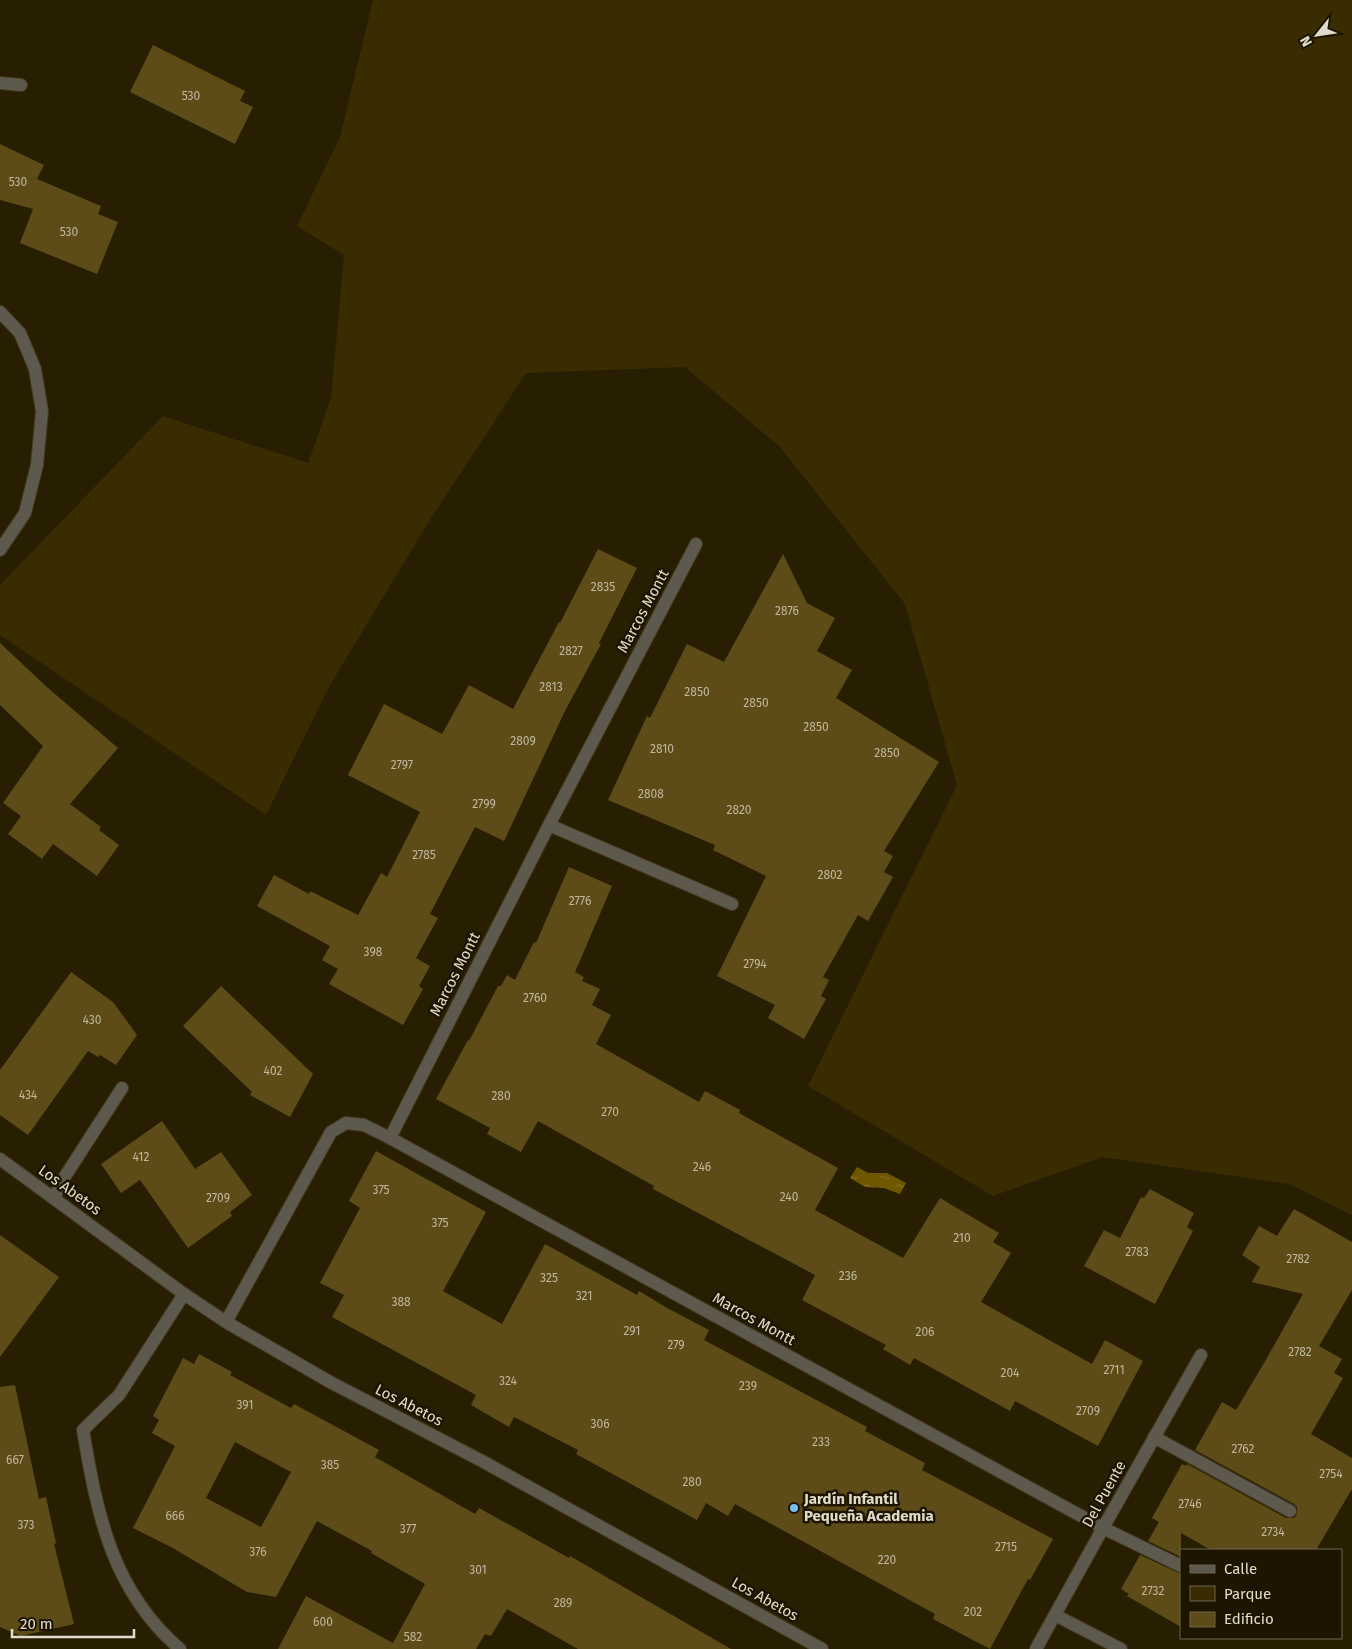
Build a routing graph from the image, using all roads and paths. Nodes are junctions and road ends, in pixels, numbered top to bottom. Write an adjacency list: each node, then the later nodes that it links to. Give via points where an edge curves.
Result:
1 (0, 83): 2 (street)
2 (21, 85)
3 (0, 312): 5 (street, via 20,333 35,369 42,411 37,465 25,514)
4 (696, 544): 6 (street, Marcos Montt)
5 (0, 550)
6 (549, 825): 7 (street); 9 (street, Marcos Montt)
7 (732, 904)
8 (122, 1088): 11 (street)
9 (390, 1138): 13 (street, Marcos Montt, via 364,1125 346,1123 331,1132); 17 (street, Marcos Montt)
10 (0, 1159): 11 (street, Los Abetos)
11 (54, 1198): 12 (street, Los Abetos)
12 (184, 1294): 13 (street, Los Abetos); 20 (street, via 119,1395 83,1430 102,1525 115,1559 132,1595 162,1633)
13 (226, 1322): 21 (street, Los Abetos, via 330,1382 482,1461)
14 (1201, 1355): 15 (street, Del Puente)
15 (1154, 1437): 16 (street); 17 (street, Del Puente)
16 (1290, 1511)
17 (1103, 1528): 18 (street, Marcos Montt); 19 (street, Del Puente)
18 (1180, 1566)
19 (1055, 1615): 22 (street, Del Puente); 23 (street)
20 (180, 1649)
21 (822, 1649)
22 (1036, 1649)
23 (1121, 1649)

